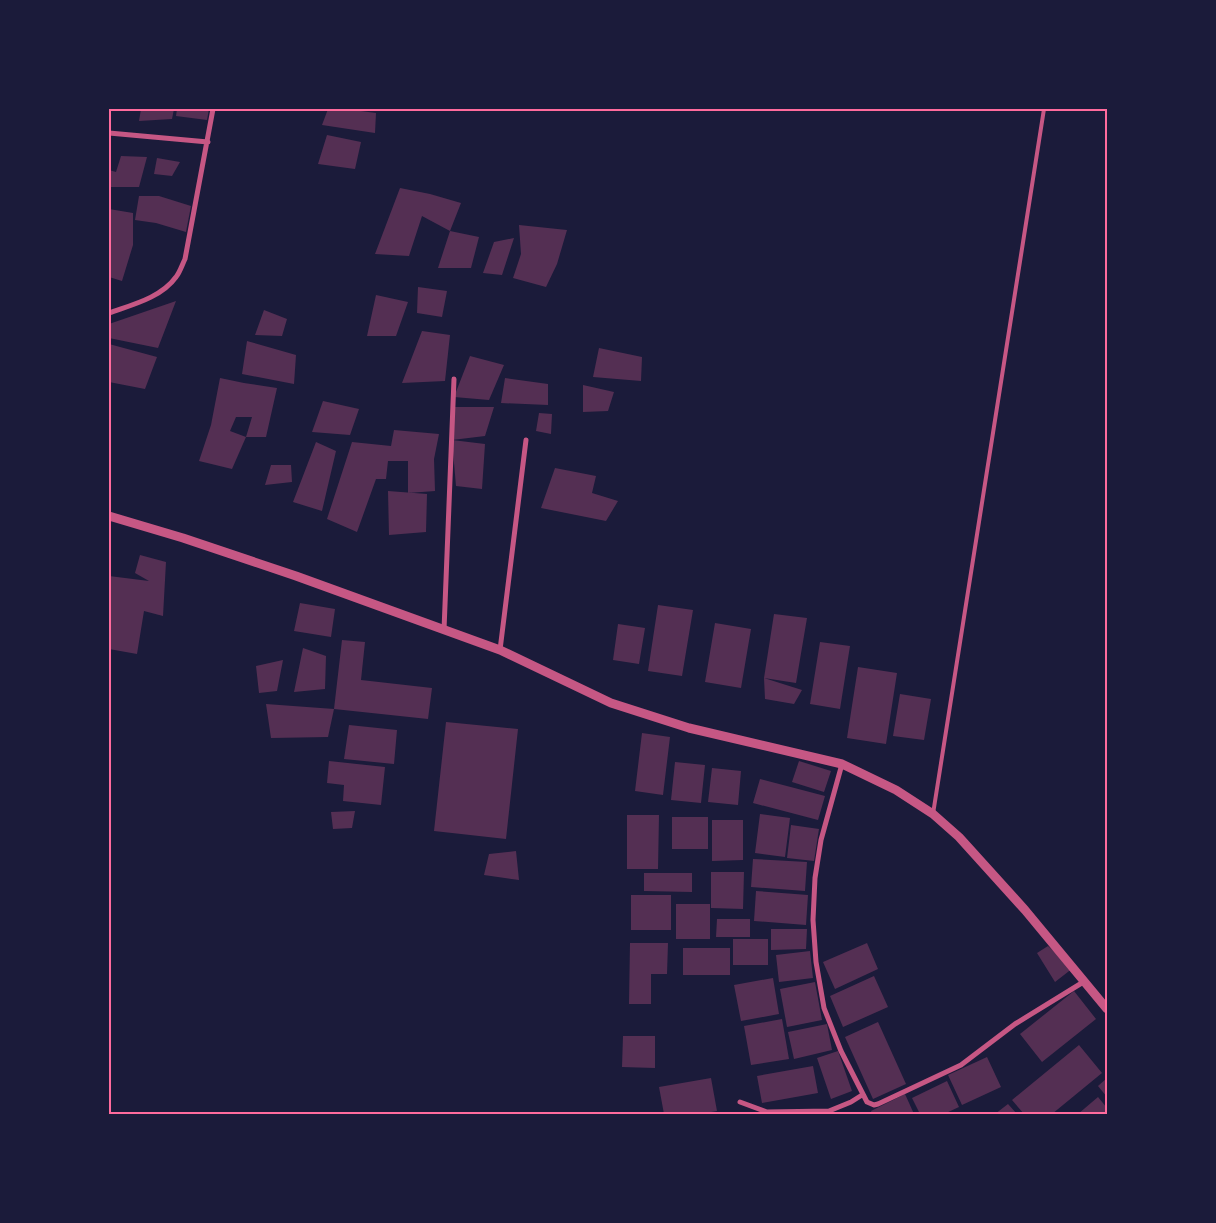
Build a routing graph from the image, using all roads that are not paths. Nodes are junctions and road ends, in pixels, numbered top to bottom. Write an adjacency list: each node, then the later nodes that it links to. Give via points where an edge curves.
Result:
1 (213, 109): 4 (street)
2 (1044, 109): 12 (lane)
3 (109, 133): 4 (street)
4 (208, 142): 5 (street, via 185,259 176,278 149,298)
5 (109, 313)
6 (454, 379): 9 (street)
7 (526, 440): 10 (street)
8 (109, 516): 9 (street, via 183,538)
9 (444, 630): 10 (street)
10 (500, 650): 11 (street, via 610,703 649,716)
11 (842, 764): 12 (street, via 896,790); 15 (street, via 821,840 813,920 824,1008)
12 (933, 814): 13 (street, via 960,837)
13 (1085, 981): 14 (street); 15 (street, via 1015,1024 954,1068 878,1104 870,1104)
14 (1107, 1009)
15 (862, 1095): 16 (street, via 829,1111 767,1112)
16 (740, 1102)

